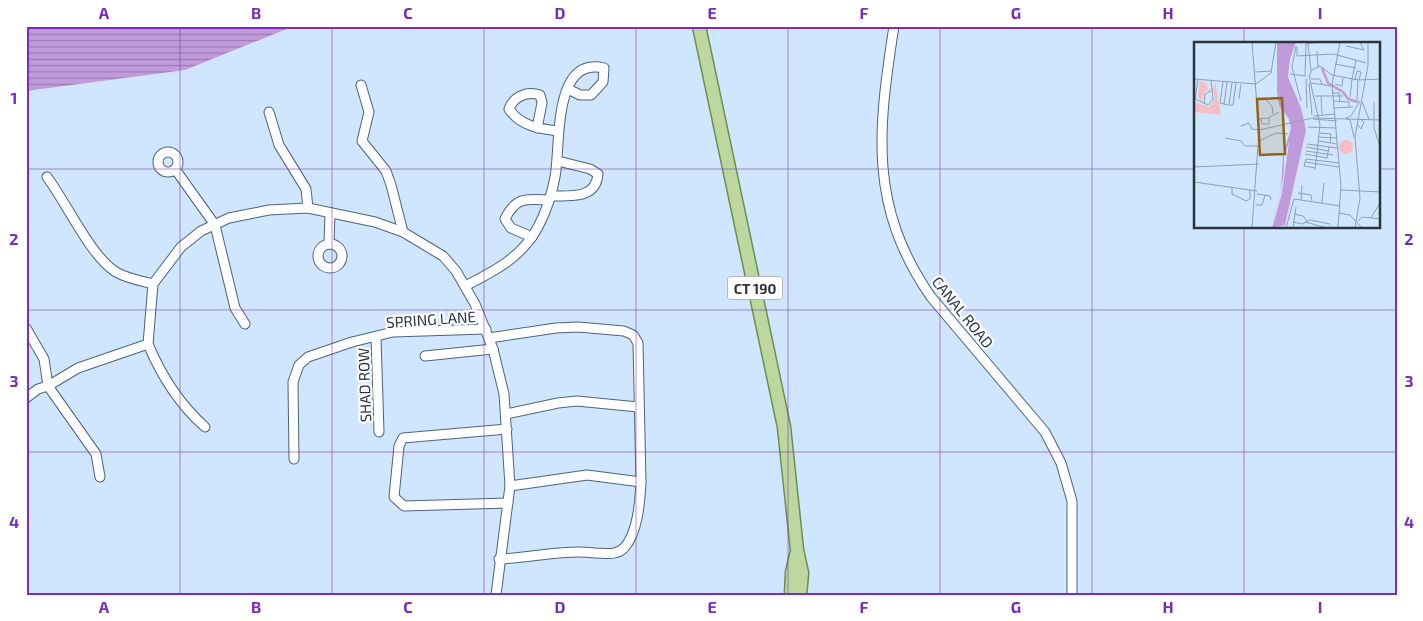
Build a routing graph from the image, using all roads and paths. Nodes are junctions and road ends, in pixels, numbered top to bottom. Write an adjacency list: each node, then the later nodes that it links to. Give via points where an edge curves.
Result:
1 (699, 26): 39 (main road, CT 190, via 781,410)
2 (894, 26): 44 (street, CANAL ROAD, via 881,139 882,174 891,213 902,246 922,284 1045,432 1061,464 1072,501)
3 (361, 85): 15 (street, via 369,112 362,141 386,170)
4 (568, 90): 7 (street)
5 (269, 112): 12 (street, via 278,145 306,189)
6 (537, 128): 7 (street)
7 (558, 131): 8 (street)
8 (558, 161): 11 (street); 11 (street, via 590,169 598,174 597,183 583,194)
9 (175, 169): 14 (street)
10 (47, 177): 18 (street, via 92,247 115,272)
11 (550, 198): 16 (street); 16 (street, via 528,199 510,208 505,219 511,228)
12 (308, 208): 13 (street); 14 (street, via 249,213)
13 (330, 213): 15 (street, via 375,222); 17 (street)
14 (215, 225): 18 (street, via 201,231 181,247); 20 (street, via 235,308)
15 (403, 232): 19 (street, via 443,256)
16 (532, 237): 19 (street, via 515,257)
17 (329, 244)
18 (153, 284): 24 (street)
19 (465, 286): 22 (street)
20 (245, 324)
21 (26, 328): 27 (street, via 44,359)
22 (487, 334): 23 (street, SPRING LANE, via 407,331); 25 (street); 29 (street, SPRING LANE, via 578,327 624,331 632,335 638,344)
23 (376, 337): 33 (street, SHAD ROW); 34 (street, SPRING LANE, via 308,357 299,365 293,382)
24 (148, 344): 27 (street, via 78,368); 31 (street, via 158,368 188,413)
25 (494, 349): 26 (street); 30 (street)
26 (425, 356)
27 (48, 386): 28 (street); 35 (street, via 96,454)
28 (26, 398)
29 (638, 407): 30 (street, via 577,401); 36 (street, SPRING LANE)
30 (506, 414): 32 (street)
31 (204, 427)
32 (507, 429): 37 (street); 38 (street, via 403,438 399,446 394,497 404,506)
33 (379, 432)
34 (294, 459)
35 (100, 477)
36 (641, 482): 37 (street, via 587,475); 40 (street, SPRING LANE, via 633,530 628,542 617,553 573,552)
37 (510, 486): 38 (street)
38 (508, 503): 40 (street)
39 (797, 550): 42 (main road, CT 190); 43 (main road, CT 190, via 802,573)
40 (499, 559): 41 (street)
41 (496, 595)
42 (791, 595)
43 (800, 595)
44 (1072, 595)

